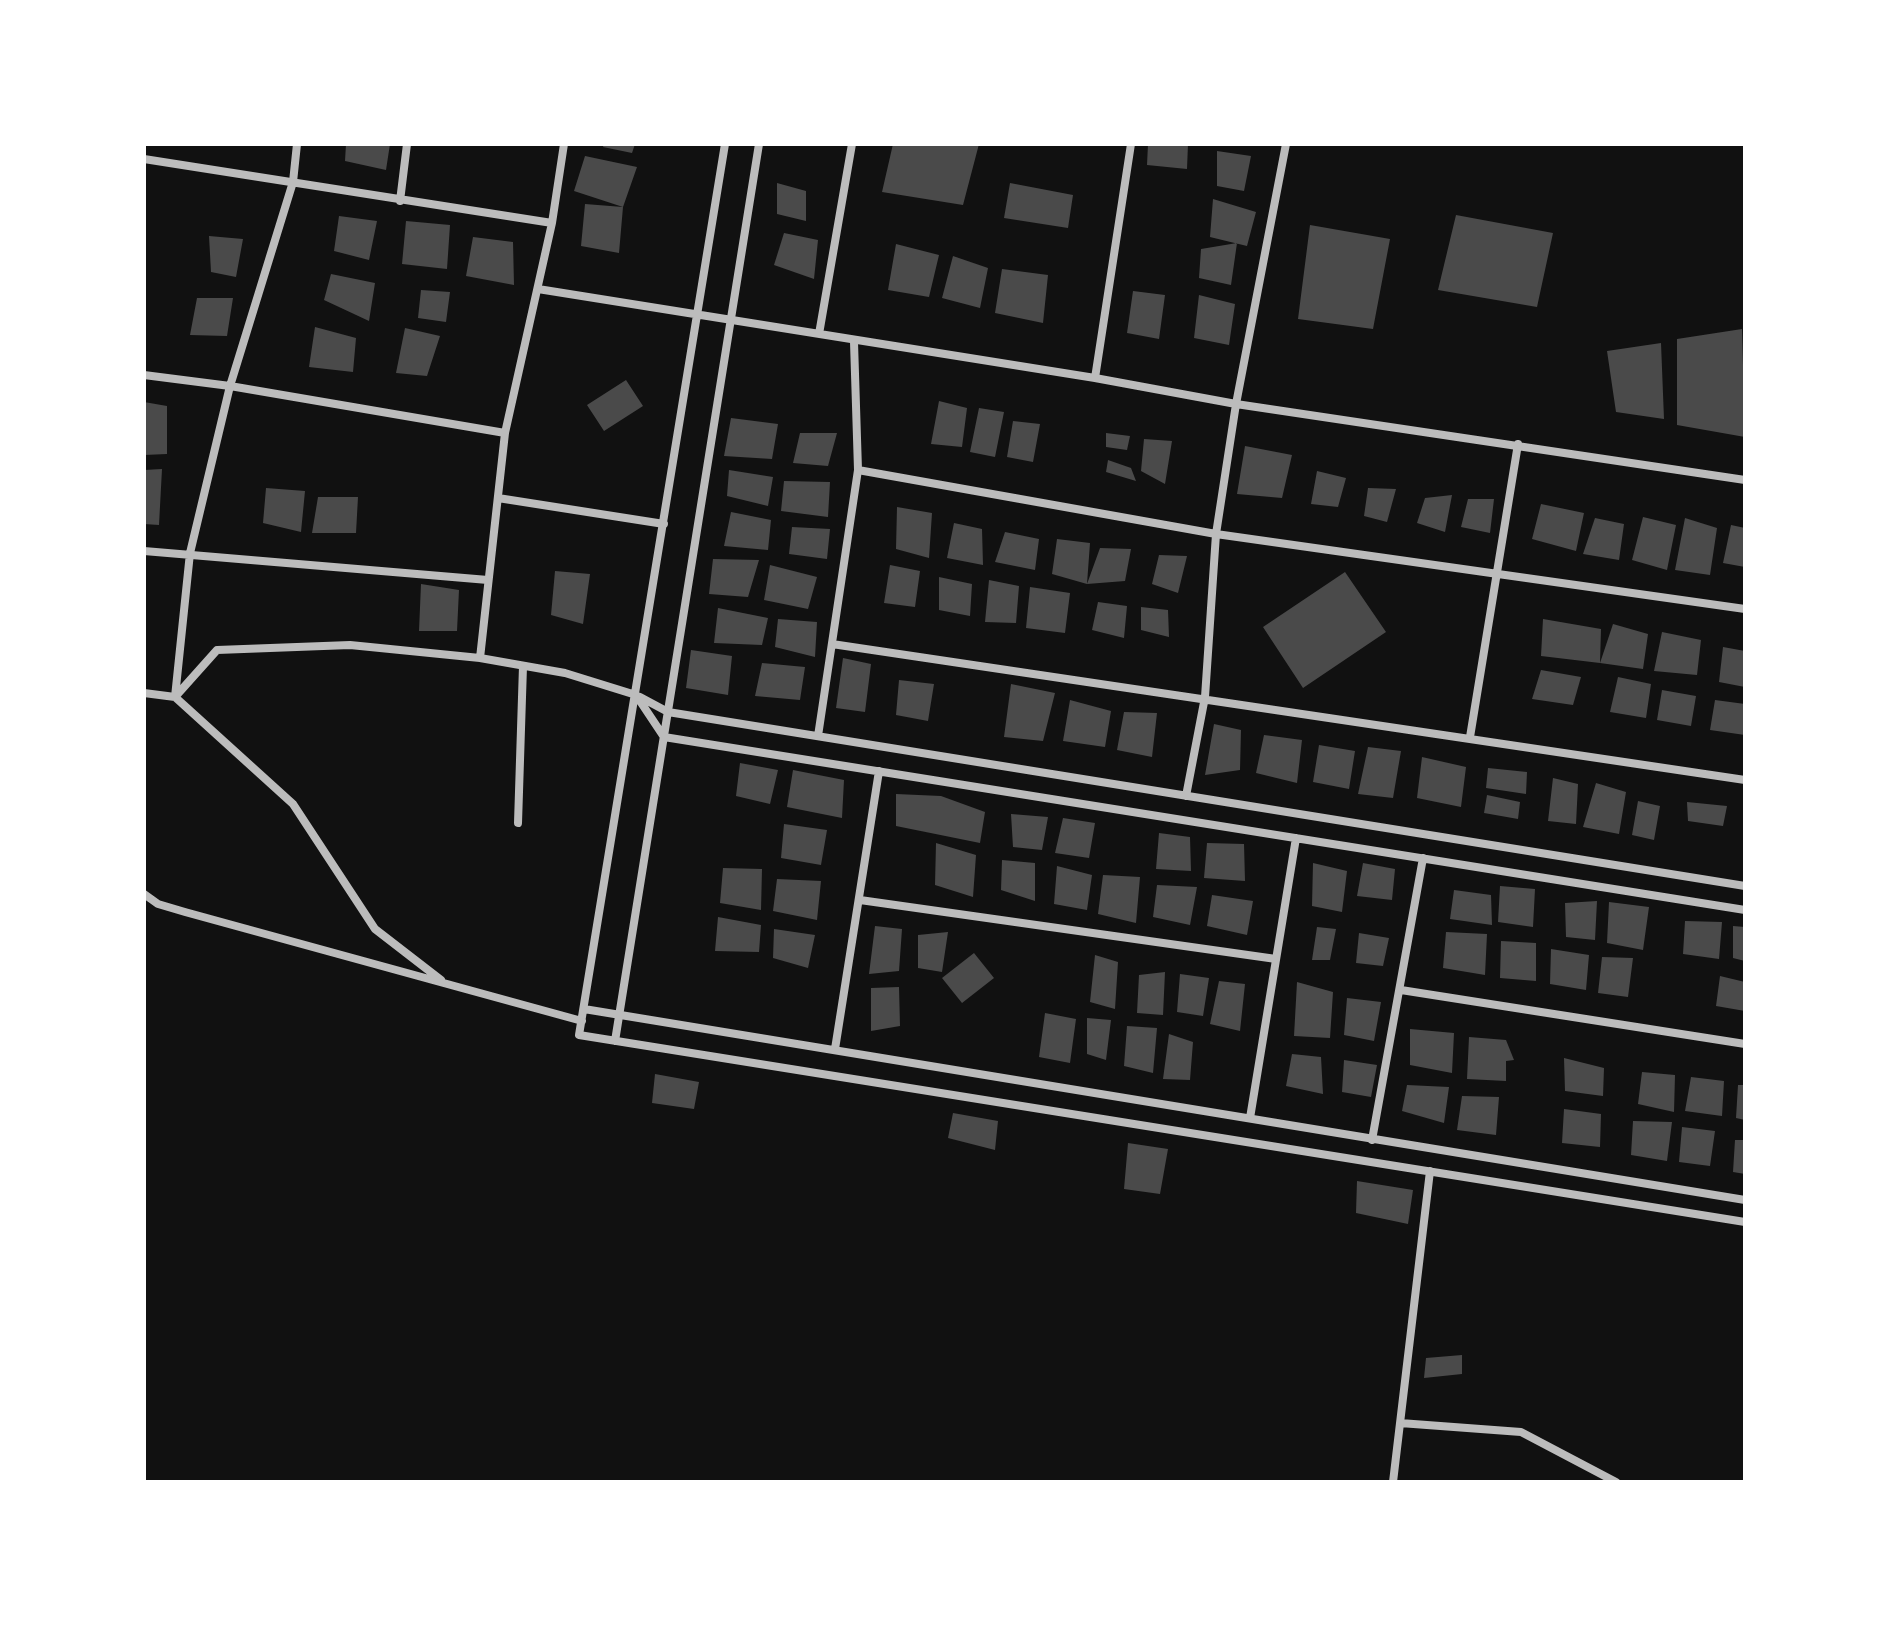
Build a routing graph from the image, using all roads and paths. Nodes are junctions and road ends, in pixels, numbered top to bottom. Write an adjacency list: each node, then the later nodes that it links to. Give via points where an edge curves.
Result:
1 (297, 144): 10 (street)
2 (407, 144): 11 (street)
3 (564, 144): 12 (street)
4 (725, 144): 14 (street)
5 (759, 144): 15 (street)
6 (852, 144): 16 (street)
7 (1131, 144): 19 (street)
8 (1286, 144): 21 (street)
9 (144, 159): 10 (street)
10 (293, 182): 11 (street); 20 (street)
11 (400, 201): 12 (street)
12 (552, 223): 13 (street)
13 (538, 289): 14 (street); 22 (street)
14 (698, 315): 15 (street); 27 (street)
15 (730, 320): 16 (street); 41 (street)
16 (819, 334): 17 (street)
17 (854, 342): 19 (street); 24 (street)
18 (144, 375): 20 (street)
19 (1095, 378): 21 (street)
20 (230, 386): 22 (street); 30 (street)
21 (1236, 404): 23 (street); 28 (street)
22 (505, 433): 26 (street)
23 (1518, 444): 25 (street); 31 (street)
24 (858, 470): 28 (street); 34 (street)
25 (1745, 480)
26 (498, 498): 27 (street); 32 (street)
27 (664, 524): 38 (street)
28 (1216, 534): 31 (street); 40 (street)
29 (144, 551): 30 (street)
30 (190, 553): 32 (street); 39 (street)
31 (1499, 572): 33 (street); 44 (street)
32 (488, 580): 35 (street)
33 (1745, 609)
34 (832, 644): 40 (street); 42 (street)
35 (480, 658): 36 (street); 39 (street, via 350,645 217,650)
36 (523, 666): 38 (street); 48 (street)
37 (144, 693): 39 (street)
38 (636, 695): 41 (street); 43 (street); 58 (street)
39 (175, 697): 56 (street, via 293,804 375,929)
40 (1205, 697): 44 (street); 47 (street)
41 (668, 712): 42 (street); 43 (street)
42 (818, 736): 47 (street)
43 (664, 737): 45 (street); 59 (street)
44 (1470, 737): 46 (street)
45 (879, 771): 49 (street); 53 (street)
46 (1745, 780)
47 (1186, 796): 51 (street)
48 (518, 823)
49 (1296, 838): 50 (street); 55 (street)
50 (1423, 858): 54 (street); 57 (street)
51 (1745, 886)
52 (144, 894): 56 (street, via 185,912)
53 (860, 900): 55 (street); 63 (street)
54 (1745, 910)
55 (1276, 959): 64 (street)
56 (446, 983): 60 (street)
57 (1401, 990): 62 (street); 65 (street)
58 (584, 1009): 59 (street); 60 (street)
59 (620, 1014): 61 (street); 63 (street)
60 (582, 1021): 61 (street, via 579,1035)
61 (615, 1041): 66 (street)
62 (1745, 1044)
63 (835, 1049): 64 (street)
64 (1250, 1118): 65 (street)
65 (1372, 1140): 67 (street)
66 (1430, 1171): 68 (street); 69 (street)
67 (1745, 1200)
68 (1745, 1222)
69 (1400, 1423): 70 (street); 71 (street, via 1521,1432)
70 (1393, 1482)
71 (1616, 1482)

